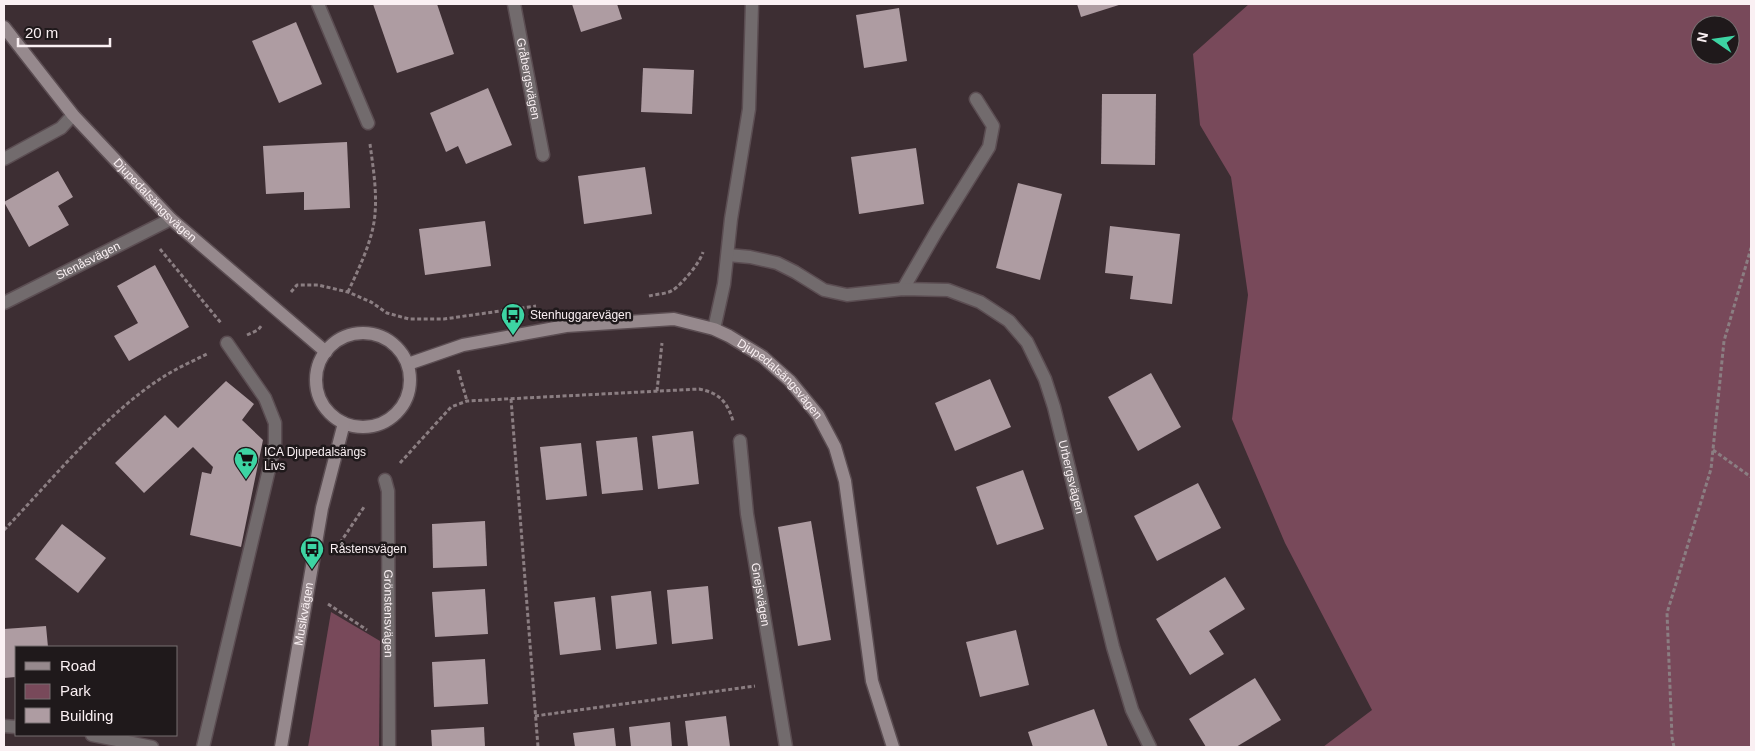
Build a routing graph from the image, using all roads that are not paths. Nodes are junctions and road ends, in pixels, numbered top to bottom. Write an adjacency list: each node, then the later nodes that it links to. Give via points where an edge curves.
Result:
1 (318, 4): 7 (street)
2 (514, 4): 8 (street, Gråbergsvägen)
3 (752, 4): 11 (street, via 749,109)
4 (4, 27): 6 (street, Djupedalsängsvägen)
5 (976, 99): 12 (street, via 994,126 989,146)
6 (73, 115): 9 (street, via 61,128); 10 (street, Djupedalsängsvägen)
7 (368, 123)
8 (543, 155)
9 (4, 159)
10 (171, 219): 13 (street, Stenåsvägen); 16 (street, Djupedalsängsvägen)
11 (728, 255): 12 (street, Urbergsvägen, via 777,263 824,290 848,295); 14 (street)
12 (903, 288): 28 (street, Urbergsvägen, via 948,290 980,302 1009,321 1027,342 1045,379 1054,408 1112,647 1132,710)
13 (4, 303)
14 (714, 329): 17 (street, Djupedalsängsvägen, via 674,319 566,326 462,345); 27 (street, Djupedalsängsvägen, via 763,357 790,381 818,415 835,447 845,481 872,681)
15 (227, 343): 23 (street, via 265,398 275,423 276,444)
16 (326, 352): 17 (street, via 348,336 375,334 392,342); 18 (street, via 318,369 317,387 323,404)
17 (408, 364): 18 (street, via 409,391 395,415 370,426 352,426)
18 (344, 422): 24 (street, Musikvägen, via 322,508)
19 (740, 441): 26 (street, Gnejsvägen, via 747,514)
20 (384, 480): 25 (street, Grönstensvägen, via 388,491)
21 (97, 736): 22 (street)
22 (152, 747)
23 (203, 747)
24 (281, 747)
25 (389, 747)
26 (786, 747)
27 (892, 747)
28 (1150, 747)

